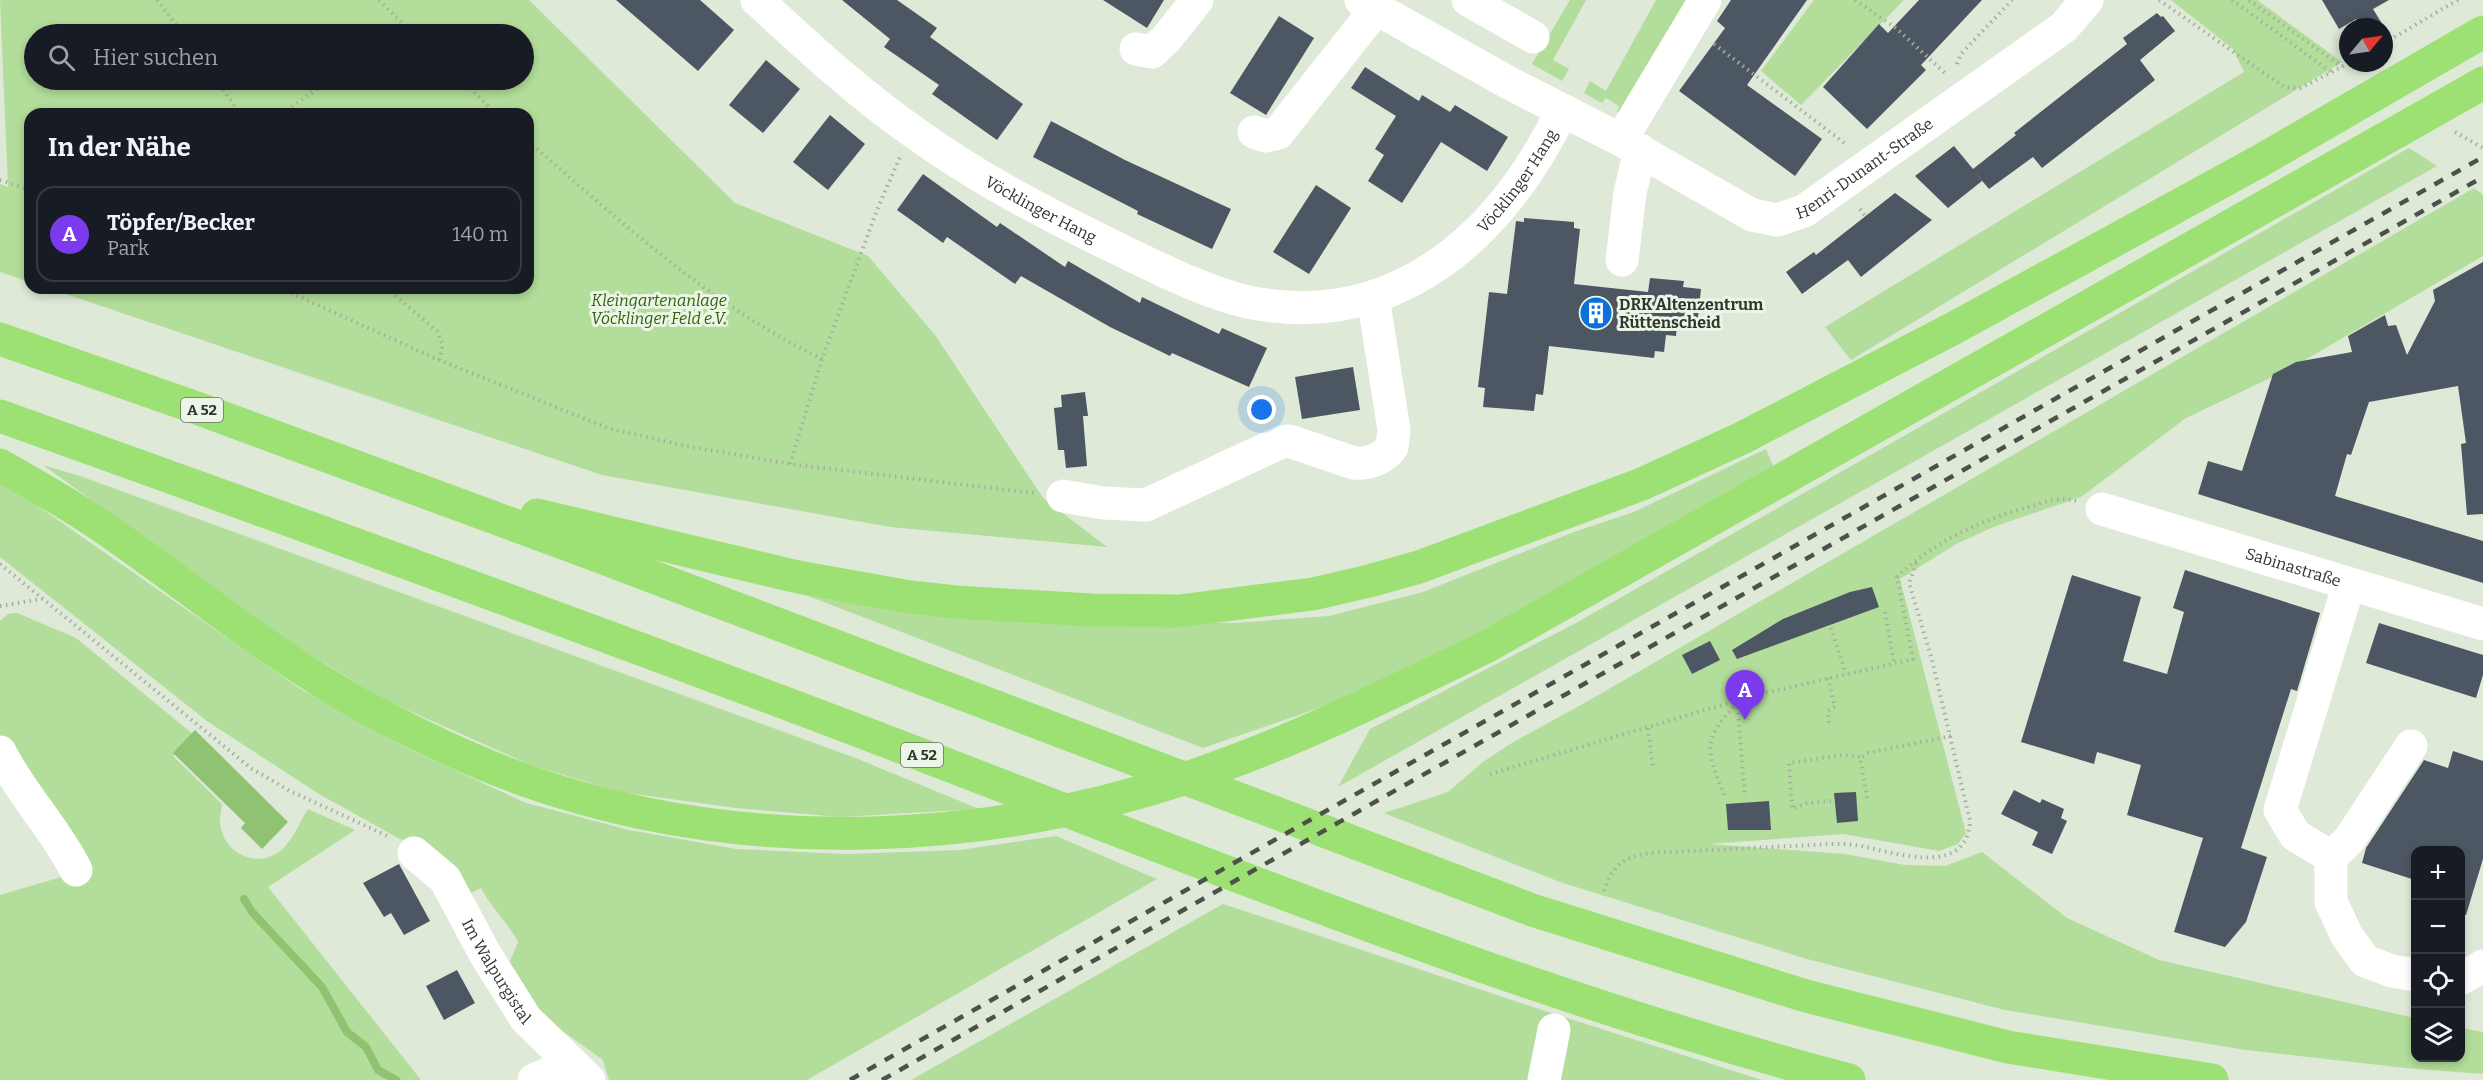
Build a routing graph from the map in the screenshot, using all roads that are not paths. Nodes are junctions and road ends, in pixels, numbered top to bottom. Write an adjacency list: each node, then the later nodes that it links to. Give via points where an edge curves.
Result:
1 (757, 0): 15 (street, Vöcklinger Hang, via 914,132 1049,215 1234,298 1312,307)
2 (1197, 0): 9 (street, via 1152,52)
3 (1468, 0): 8 (street)
4 (2087, 0): 13 (street, Henri-Dunant-Straße, via 2064,27 1804,211 1777,220 1752,215)
5 (1371, 4): 11 (street, Henri-Dunant-Straße); 12 (street, Henri-Dunant-Straße, via 1278,133 1266,136)
6 (1697, 13): 13 (street)
7 (2483, 32): 19 (highway, via 2258,162 1743,438 1642,484 1430,563 1313,594 1179,611 1091,610 910,597 798,577)
8 (1533, 37)
9 (1136, 49)
10 (2483, 83): 18 (highway, via 1486,647 1341,718 1202,773 1102,802 1005,822 843,834 736,827 621,807 530,782 453,751 324,683 104,528)
11 (1562, 111): 13 (street, Henri-Dunant-Straße); 15 (street, Vöcklinger Hang, via 1546,144 1505,203 1467,244 1423,276)
12 (1254, 132)
13 (1630, 145): 14 (street, via 1630,193)
14 (1622, 260)
15 (1372, 297): 20 (street, via 1394,430 1392,447 1380,457 1354,463 1289,441 1146,504 1103,503)
16 (0, 339): 19 (highway, A 52)
17 (0, 416): 36 (highway, A 52, via 866,733 1359,923 1659,1026)
18 (0, 465)
19 (404, 485): 37 (highway, A 52, via 1532,910 1806,996 2008,1047)
20 (1063, 496)
21 (2102, 509): 22 (street, Sabinastraße)
22 (2349, 584): 23 (street, Sabinastraße); 27 (street, via 2280,810 2295,835)
23 (2483, 624)
24 (2411, 746): 27 (street, via 2349,840)
25 (0, 752): 28 (street)
26 (414, 853): 33 (street, Im Walpurgistal, via 445,879 526,1019)
27 (2331, 857): 30 (street, via 2331,902 2347,936 2365,961)
28 (76, 870)
29 (2483, 966): 31 (street)
30 (2411, 974)
31 (2465, 976)
32 (1554, 1030): 35 (street)
33 (580, 1072): 34 (street)
34 (534, 1080)
35 (1544, 1080)
36 (1849, 1080)
37 (2212, 1080)

